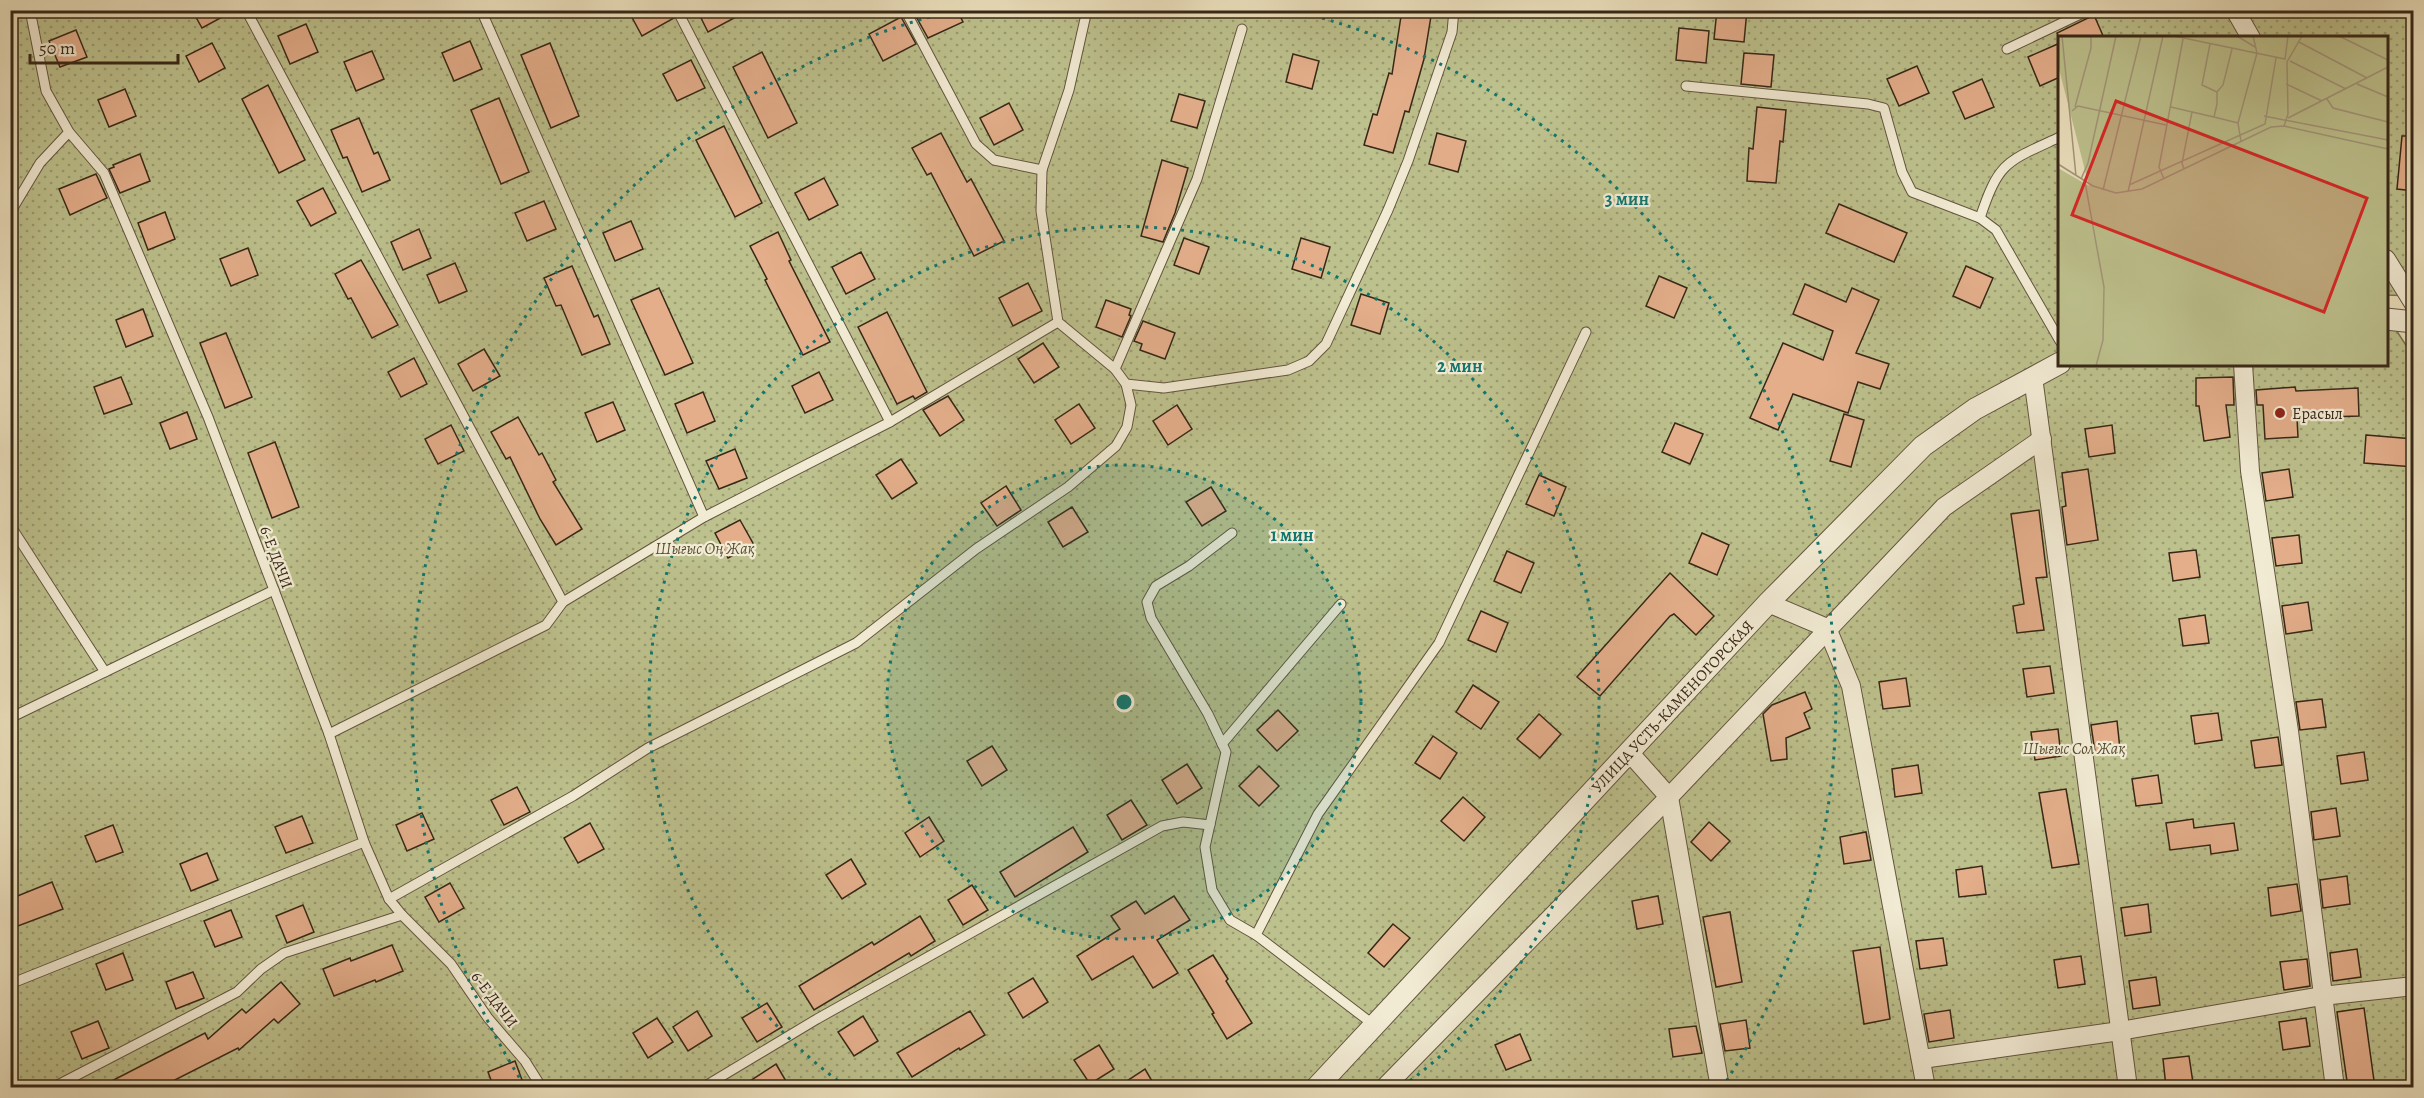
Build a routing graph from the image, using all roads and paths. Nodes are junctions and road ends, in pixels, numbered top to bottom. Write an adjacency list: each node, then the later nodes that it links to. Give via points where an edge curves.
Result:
1 (30, 10): 14 (lane, 6-Е ДАЧИ, via 46,91)
2 (246, 10): 37 (lane)
3 (481, 10): 33 (lane)
4 (677, 10): 31 (lane)
5 (904, 10): 16 (lane, via 976,144 994,160)
6 (1087, 10): 16 (lane, via 1069,90)
7 (1455, 10): 30 (lane, via 1452,32 1408,161 1326,344 1309,361 1288,370 1164,388)
8 (2089, 10): 12 (lane)
9 (2235, 10): 11 (street)
10 (1242, 29): 28 (lane, via 1197,179)
11 (2250, 36)
12 (2007, 49)
13 (1686, 86): 18 (lane, via 1884,108 1902,172 1912,192)
14 (69, 132): 17 (lane, via 40,163); 36 (lane, 6-Е ДАЧИ, via 104,173 208,417)
15 (2058, 138): 18 (lane, via 2019,155 2003,167 1991,186)
16 (1042, 170): 22 (lane, via 1041,211)
17 (10, 213)
18 (1980, 218): 25 (lane, via 1996,230)
19 (2388, 262): 20 (street)
20 (2414, 304)
21 (2388, 319): 23 (street)
22 (1058, 322): 28 (lane); 31 (lane)
23 (2414, 322)
24 (1586, 332): 51 (lane, via 1439,643 1318,814)
25 (2058, 338)
26 (2058, 364): 29 (street, УЛИЦА УСТЬ-КАМЕНОГОРСКАЯ)
27 (2244, 366): 54 (street, via 2250,471 2289,731)
28 (1115, 369): 30 (lane)
29 (2033, 377): 32 (street); 39 (street, УЛИЦА УСТЬ-КАМЕНОГОРСКАЯ, via 1975,409 1923,446)
30 (1126, 384): 49 (lane, via 1131,405 1127,427 1116,446 1068,487 976,549 856,643 648,748 573,796)
31 (890, 422): 33 (lane)
32 (2042, 439): 40 (street, via 1944,507); 56 (street)
33 (704, 517): 37 (lane)
34 (10, 525): 41 (lane)
35 (1232, 533): 44 (lane, via 1156,586 1147,602 1151,618)
36 (274, 590): 41 (lane); 43 (lane, 6-Е ДАЧИ)
37 (563, 602): 43 (lane, via 546,626)
38 (1341, 603): 44 (lane)
39 (1768, 603): 40 (street); 45 (street, УЛИЦА УСТЬ-КАМЕНОГОРСКАЯ)
40 (1827, 628): 46 (street); 57 (street, via 1853,696)
41 (105, 672): 42 (lane)
42 (10, 718)
43 (329, 734): 48 (lane, 6-Е ДАЧИ)
44 (1222, 744): 47 (lane, via 1226,752)
45 (1629, 752): 46 (street); 55 (street, УЛИЦА УСТЬ-КАМЕНОГОРСКАЯ)
46 (1669, 797): 62 (street); 63 (street)
47 (1210, 825): 51 (lane, via 1205,847 1212,890 1230,920); 60 (lane, via 1182,822 1162,826 817,1019)
48 (364, 842): 49 (lane, 6-Е ДАЧИ); 52 (lane)
49 (389, 899): 50 (lane, 6-Е ДАЧИ)
50 (402, 915): 58 (lane, via 285,953 237,992); 59 (lane, 6-Е ДАЧИ, via 451,964)
51 (1256, 935): 55 (lane)
52 (10, 984)
53 (2414, 986): 54 (street)
54 (2322, 996): 56 (street); 66 (street)
55 (1374, 1025): 61 (street, УЛИЦА УСТЬ-КАМЕНОГОРСКАЯ)
56 (2120, 1031): 57 (street); 65 (street)
57 (1922, 1059): 64 (street)
58 (52, 1088)
59 (542, 1088)
60 (702, 1088)
61 (1316, 1088)
62 (1384, 1088)
63 (1720, 1088)
64 (1926, 1088)
65 (2128, 1088)
66 (2335, 1088)

